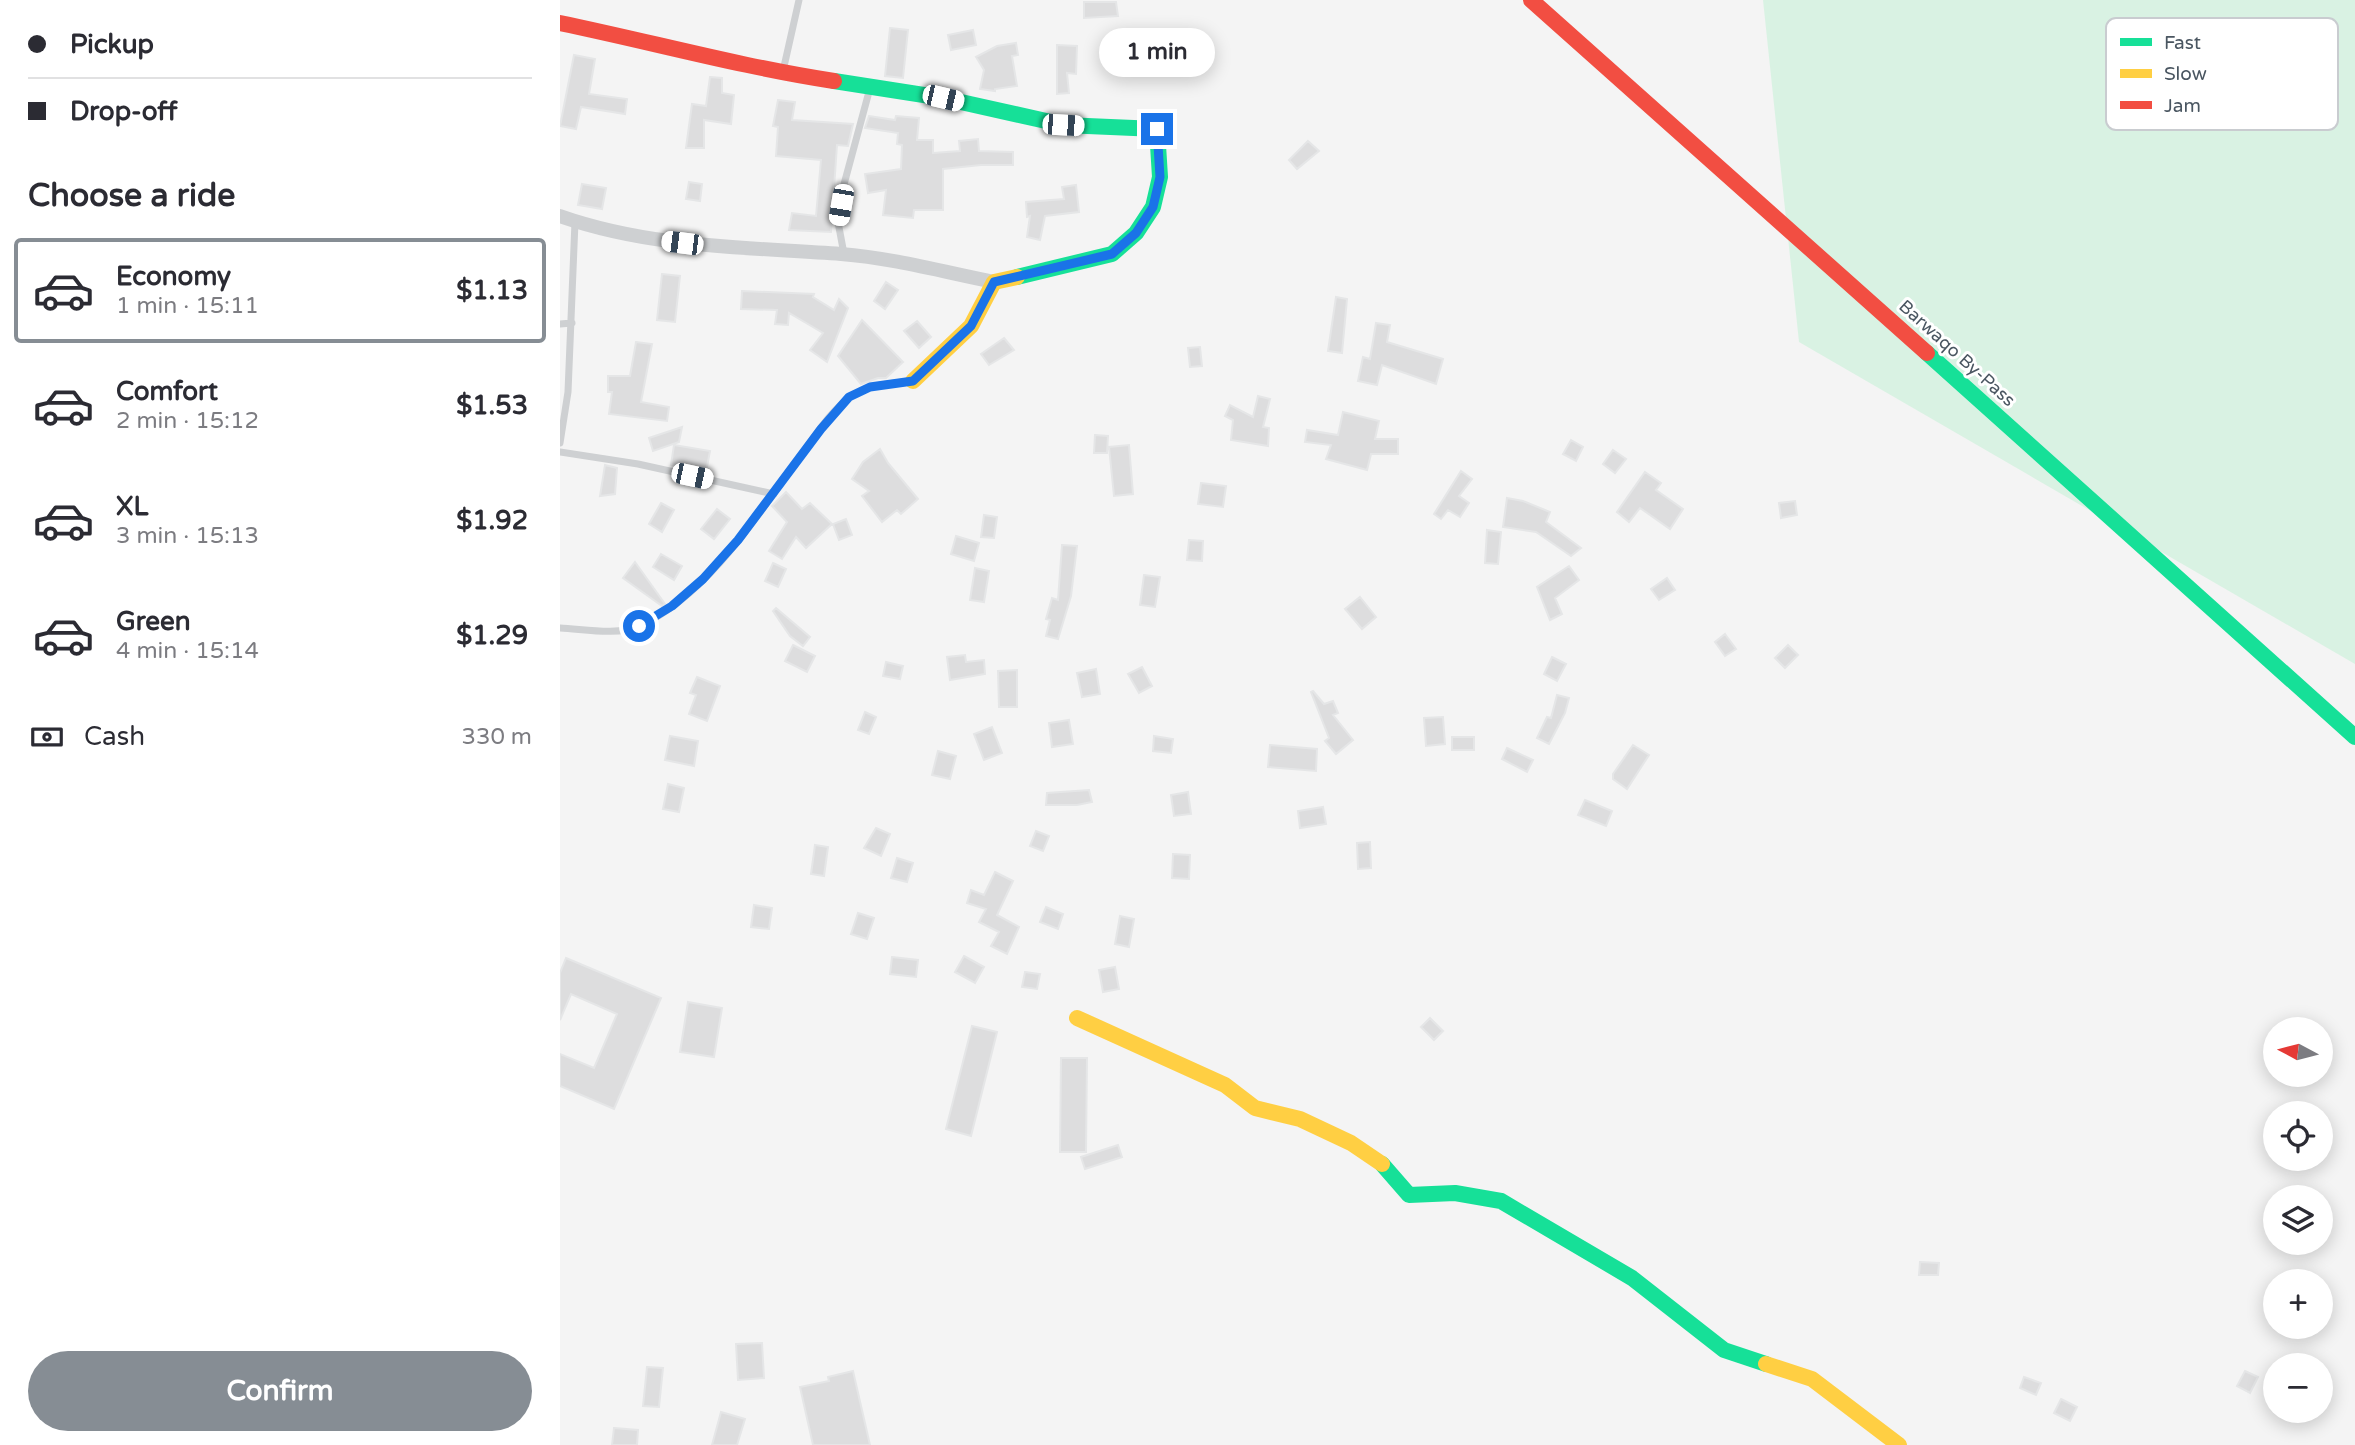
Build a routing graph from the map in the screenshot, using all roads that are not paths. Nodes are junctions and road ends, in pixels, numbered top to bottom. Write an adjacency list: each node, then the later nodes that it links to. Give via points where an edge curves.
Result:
1 (799, 0): 4 (lane)
2 (1531, 0): 17 (main road, Barwaqo By-Pass)
3 (560, 23): 4 (main road)
4 (782, 73): 5 (main road)
5 (870, 88): 8 (lane, via 838,222); 9 (main road, via 943,98 1063,125 1157,129 1160,177 1153,207 1136,233 1112,254)
6 (560, 216): 7 (street)
7 (575, 222): 8 (street, via 636,237 705,246); 10 (lane)
8 (845, 254): 9 (street)
9 (994, 282): 12 (main road, via 971,326)
10 (572, 323): 11 (lane); 13 (lane)
11 (560, 324)
12 (913, 381): 15 (lane, via 870,387 849,397)
13 (560, 443)
14 (560, 452): 15 (lane)
15 (774, 494): 16 (lane, via 703,579 650,620 625,630)
16 (560, 628)
17 (2355, 737)
18 (1077, 1018): 19 (main road, via 1225,1085 1255,1108 1300,1119 1351,1143 1386,1166 1409,1195 1455,1194 1501,1201 1632,1278 1724,1350 1812,1379)
19 (1899, 1445)

